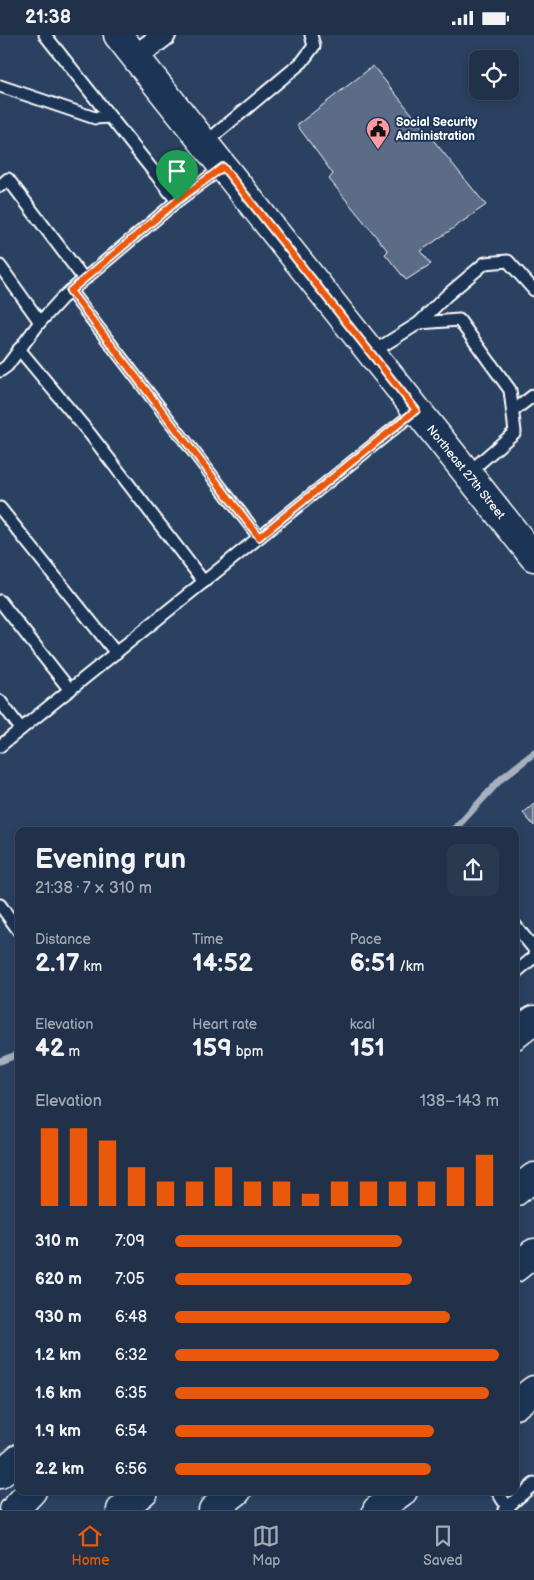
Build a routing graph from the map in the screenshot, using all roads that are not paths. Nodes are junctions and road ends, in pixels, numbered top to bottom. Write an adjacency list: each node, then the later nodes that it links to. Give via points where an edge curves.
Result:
1 (45, 35): 7 (lane)
2 (118, 35): 5 (main road, Northeast 27th Street)
3 (164, 35): 5 (street)
4 (311, 35): 8 (lane, via 314,46 302,61)
5 (135, 57): 8 (main road, Northeast 27th Street)
6 (0, 86): 7 (lane, via 95,118)
7 (110, 117): 11 (lane)
8 (205, 143): 9 (main road, Northeast 27th Street)
9 (223, 167): 11 (lane); 19 (main road, Northeast 27th Street)
10 (0, 186): 13 (lane, via 8,179)
11 (177, 201): 13 (lane)
12 (0, 266): 16 (lane)
13 (84, 279): 15 (lane)
14 (534, 290): 17 (lane, via 508,261 485,263)
15 (70, 291): 16 (lane); 26 (lane)
16 (40, 322): 18 (lane)
17 (418, 323): 19 (lane); 23 (lane, via 459,320 510,390)
18 (20, 349): 20 (lane); 28 (lane, via 90,433)
19 (371, 353): 22 (main road, Northeast 27th Street)
20 (0, 371)
21 (534, 395): 23 (lane)
22 (416, 410): 24 (main road, Northeast 27th Street); 26 (lane)
23 (513, 411): 24 (lane, via 515,432)
24 (467, 473): 27 (main road, Northeast 27th Street)
25 (0, 508): 30 (lane)
26 (259, 537): 28 (lane)
27 (534, 557)
28 (204, 582): 30 (lane)
29 (0, 601): 31 (lane)
30 (116, 653): 31 (lane)
31 (70, 690): 33 (lane)
32 (0, 701): 33 (lane)
33 (21, 729): 34 (lane)
34 (0, 746)
35 (0, 905): 36 (lane)
36 (15, 926)
37 (519, 930): 38 (lane)
38 (534, 949)
39 (534, 957): 40 (lane)
40 (519, 970)
41 (534, 1177): 42 (main road)
42 (519, 1189)
43 (534, 1253): 44 (main road)
44 (519, 1265)
45 (534, 1390): 46 (main road)
46 (519, 1402)
47 (15, 1461): 48 (main road)
48 (0, 1474)
49 (534, 1484): 54 (lane)
50 (28, 1495): 55 (main road)
51 (139, 1495): 56 (main road)
52 (232, 1495): 57 (main road)
53 (499, 1495): 54 (lane)
54 (507, 1509)
55 (14, 1510)
56 (120, 1510)
57 (213, 1510)

